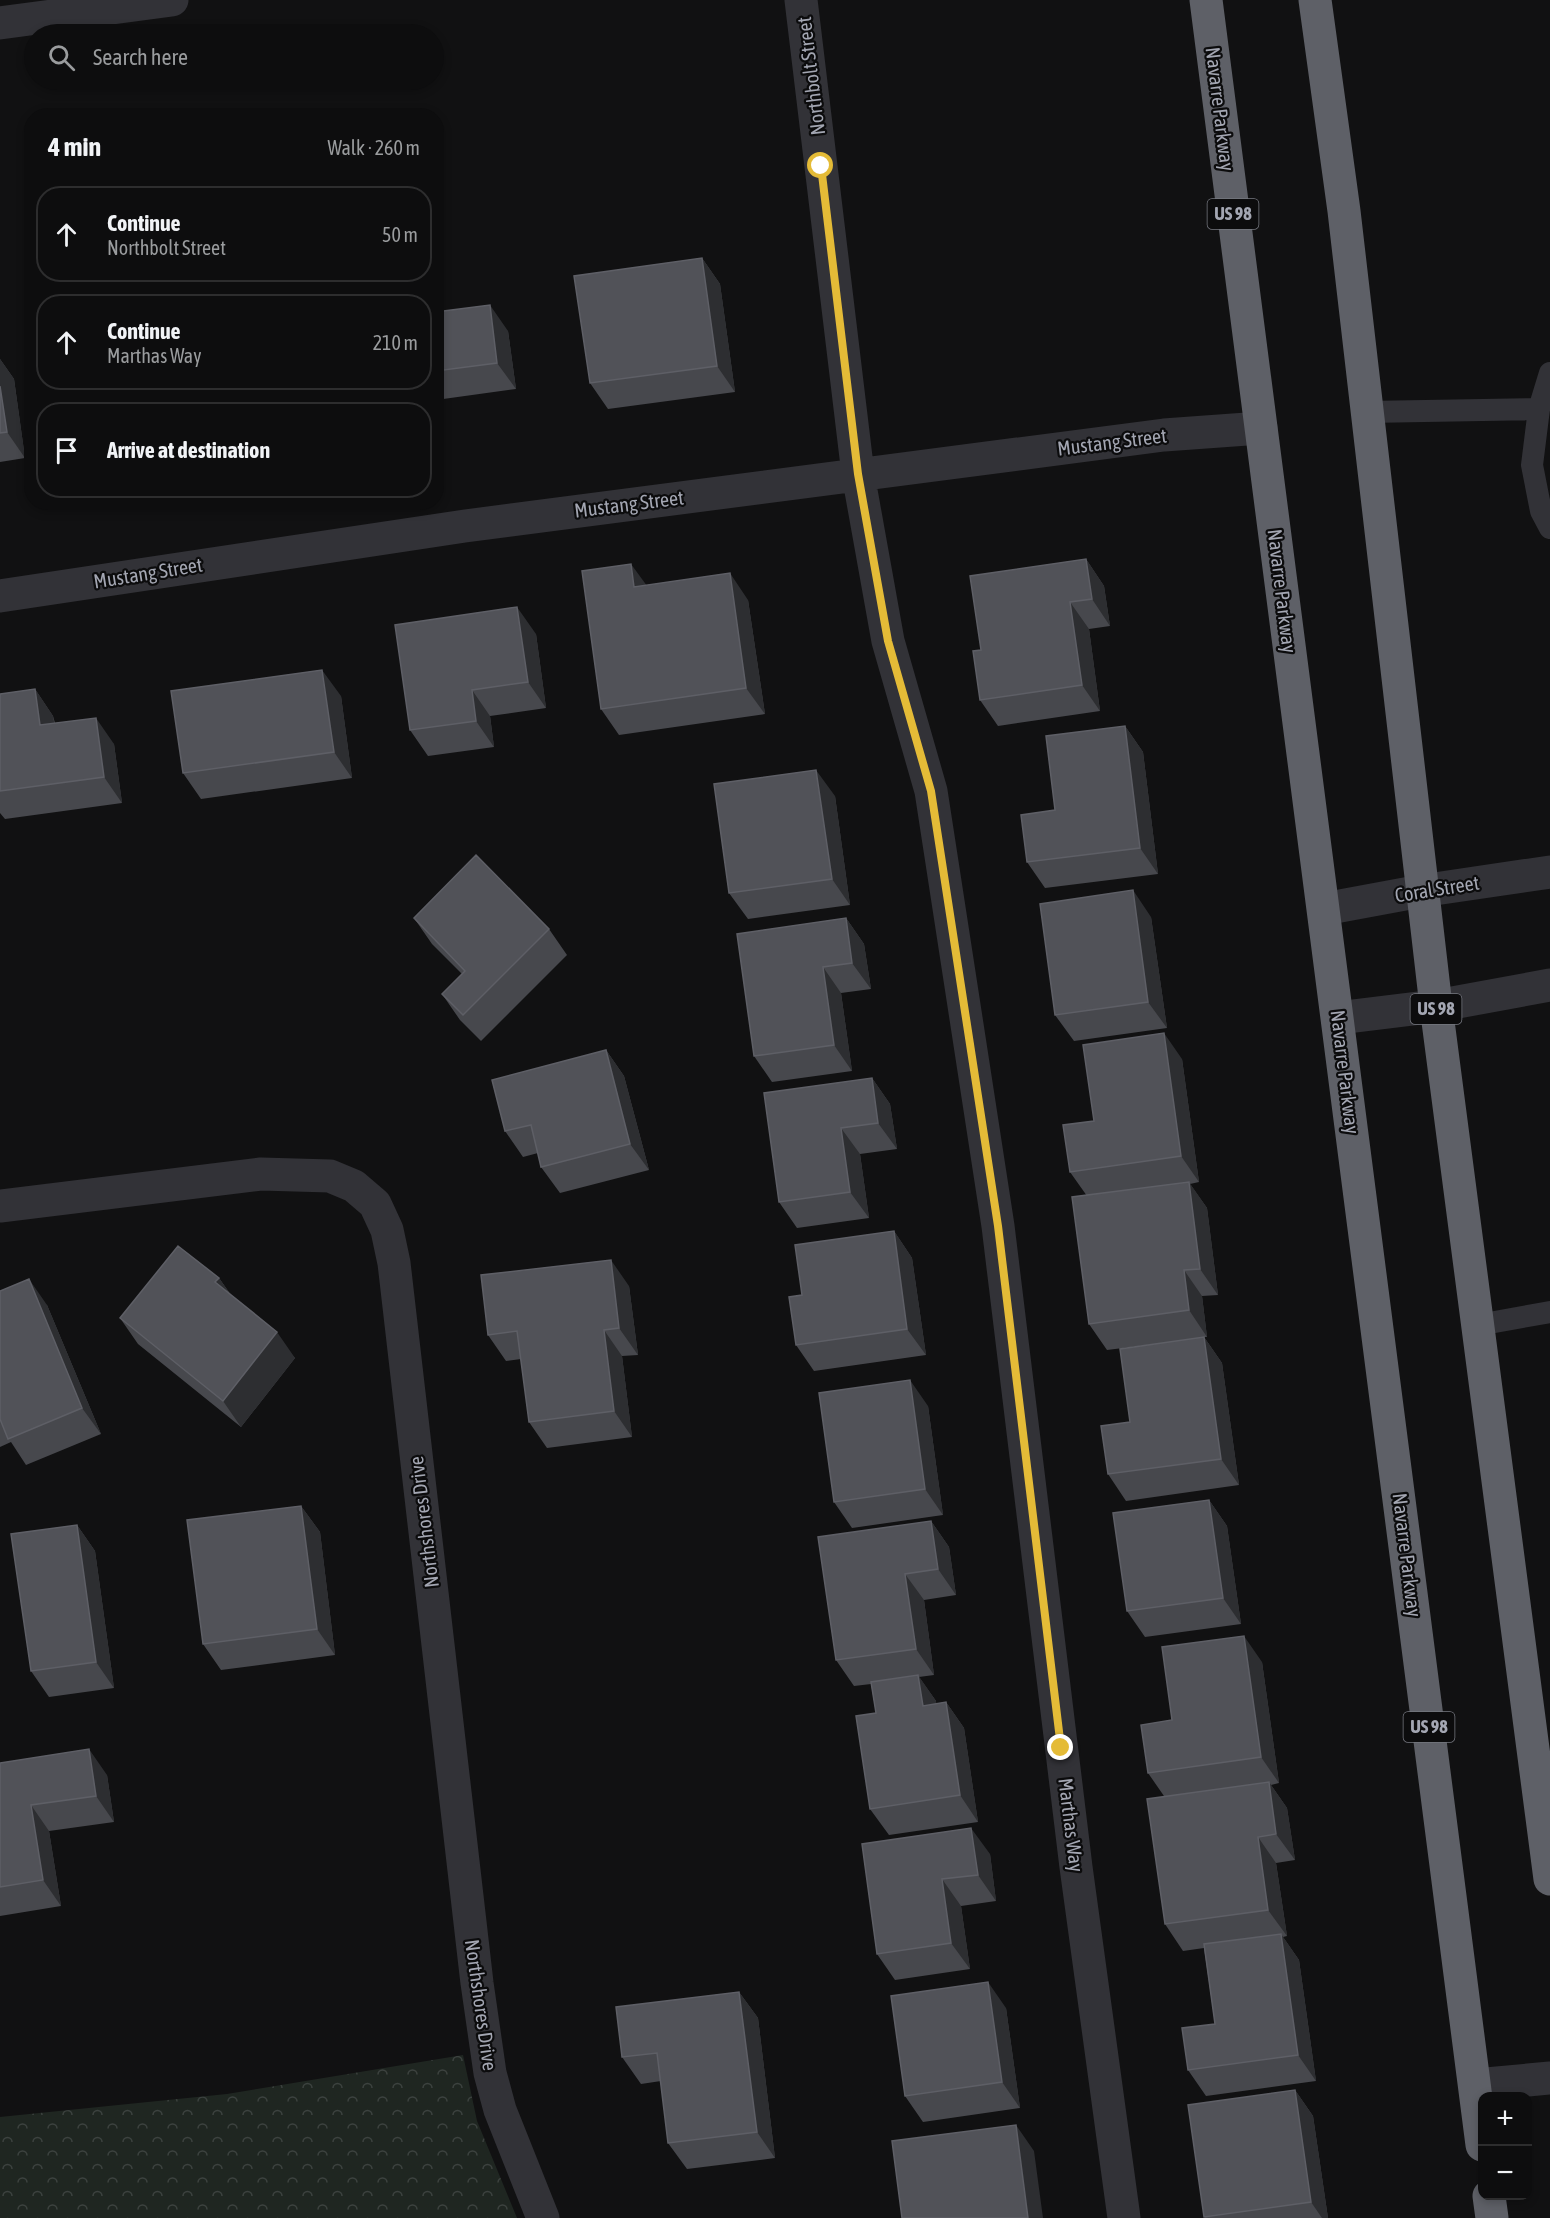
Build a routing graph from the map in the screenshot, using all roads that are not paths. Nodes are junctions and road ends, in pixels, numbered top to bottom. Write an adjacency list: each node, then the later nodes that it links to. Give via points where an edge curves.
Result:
1 (172, 0): 5 (street)
2 (801, 0): 10 (street, Northbolt Street)
3 (1206, 0): 9 (highway, Navarre Parkway / US 98)
4 (1315, 0): 8 (highway, US 98)
5 (0, 23)
6 (1550, 373): 7 (lane)
7 (1539, 409): 8 (lane); 11 (lane, via 1532,465 1541,511)
8 (1367, 412): 14 (highway, US 98)
9 (1261, 428): 10 (street, Mustang Street, via 1164,435); 15 (highway, Navarre Parkway / US 98)
10 (858, 474): 12 (street, Mustang Street, via 454,528); 29 (street, Marthas Way, via 888,641 931,791 998,1226 1076,1867)
11 (1550, 528)
12 (0, 596)
13 (1550, 872): 14 (street, Coral Street)
14 (1421, 891): 15 (street, Coral Street); 17 (highway, US 98)
15 (1324, 909): 18 (highway, Navarre Parkway / US 98)
16 (1550, 985): 17 (street)
17 (1436, 1006): 18 (street); 21 (highway, US 98)
18 (1338, 1018): 25 (highway, Navarre Parkway / US 98)
19 (0, 1206): 28 (street, Northshores Drive, via 261,1174 330,1176 354,1186 375,1203 387,1230 394,1263 490,2073 500,2110)
20 (1550, 1312): 21 (lane)
21 (1478, 1325): 22 (highway, US 98)
22 (1540, 1733): 23 (highway, US 98)
23 (1550, 1879)
24 (1550, 2078): 25 (street)
25 (1475, 2085): 26 (highway, Navarre Parkway / US 98)
26 (1478, 2111)
27 (1490, 2200): 30 (highway)
28 (543, 2218)
29 (1124, 2218)
30 (1492, 2218)

